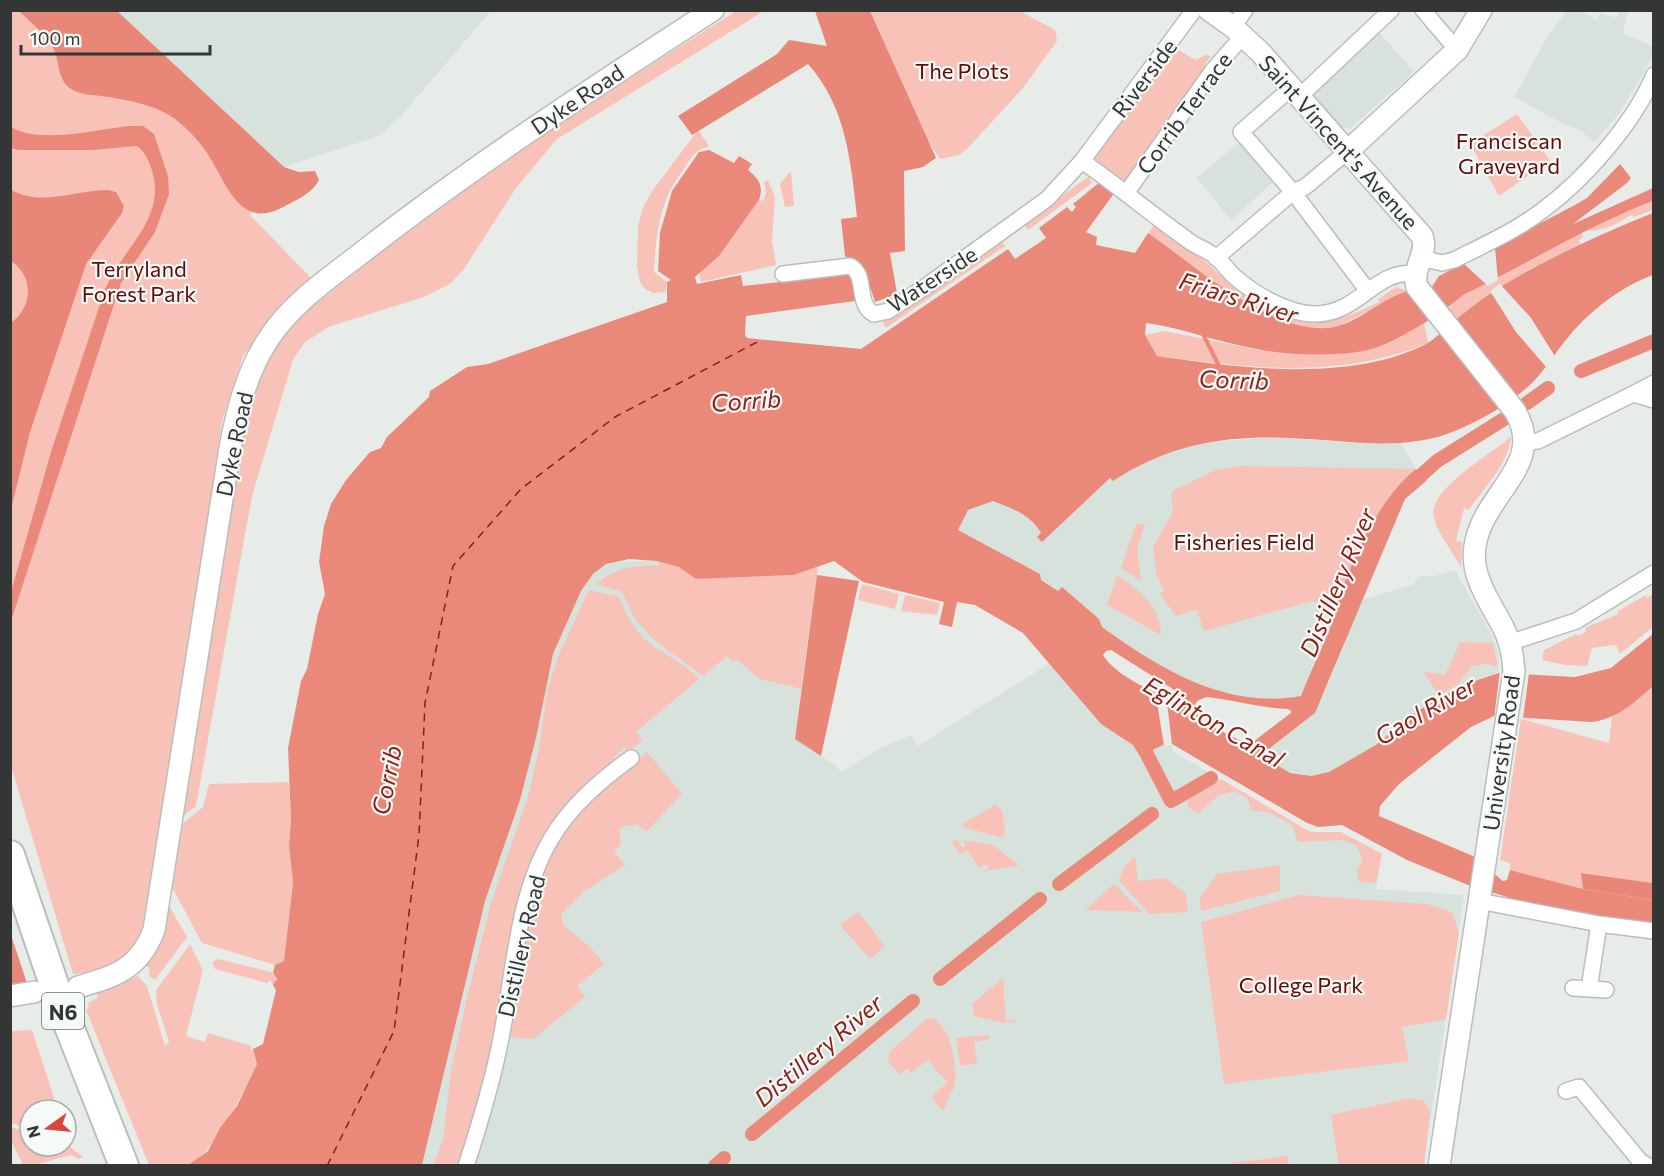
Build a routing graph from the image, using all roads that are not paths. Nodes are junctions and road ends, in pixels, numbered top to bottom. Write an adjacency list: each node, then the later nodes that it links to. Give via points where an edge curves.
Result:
1 (713, 10): 31 (main road, Dyke Road, via 591,88 446,189 299,305 269,337 249,378 230,448 154,930 135,963 108,978)
2 (1194, 10): 11 (street, Riverside)
3 (1209, 10): 7 (main road, Saint Vincent's Avenue)
4 (1391, 10): 10 (street)
5 (1423, 10): 8 (street)
6 (1481, 10): 8 (main road)
7 (1240, 25): 10 (main road, Saint Vincent's Avenue); 14 (street, Corrib Terrace)
8 (1456, 50): 12 (main road)
9 (1653, 75): 17 (street, via 1634,112 1594,162 1543,211 1454,260)
10 (1295, 93): 12 (main road, Saint Vincent's Avenue); 15 (street, via 1241,132)
11 (1094, 145): 13 (street, Waterside)
12 (1349, 150): 15 (street, via 1305,187); 17 (main road, Saint Vincent's Avenue, via 1422,236 1425,246)
13 (1082, 161): 14 (street); 18 (street, Waterside, via 1047,199 1018,222 888,311 871,312 863,302 859,277 850,266)
14 (1127, 192): 16 (street)
15 (1293, 192): 16 (street); 19 (street)
16 (1216, 258): 19 (street, via 1249,287 1304,314 1345,308)
17 (1418, 273): 19 (street, via 1403,272); 23 (main road, via 1509,403 1521,422)
18 (783, 274)
19 (1368, 291)
20 (1653, 383): 21 (street)
21 (1633, 394): 22 (street); 23 (street, via 1538,441)
22 (1653, 399)
23 (1526, 442): 25 (main road, University Road, via 1520,466 1485,513 1475,546 1480,584)
24 (1653, 573): 25 (street, via 1576,621)
25 (1509, 643): 28 (main road, University Road, via 1514,671)
26 (630, 758): 39 (street, Distillery Road, via 571,812 551,839 532,882 492,1080)
27 (10, 855): 38 (highway, N6, via 63,1011)
28 (1480, 895): 29 (street); 40 (main road, University Road)
29 (1599, 924): 30 (street); 33 (street)
30 (1653, 931)
31 (78, 987)
32 (1573, 988): 33 (street)
33 (1589, 989): 34 (street)
34 (1606, 990)
35 (34, 992): 36 (main road)
36 (10, 996)
37 (1566, 1091): 41 (street, via 1579,1088)
38 (124, 1166)
39 (466, 1166)
40 (1439, 1166)
41 (1648, 1166)

